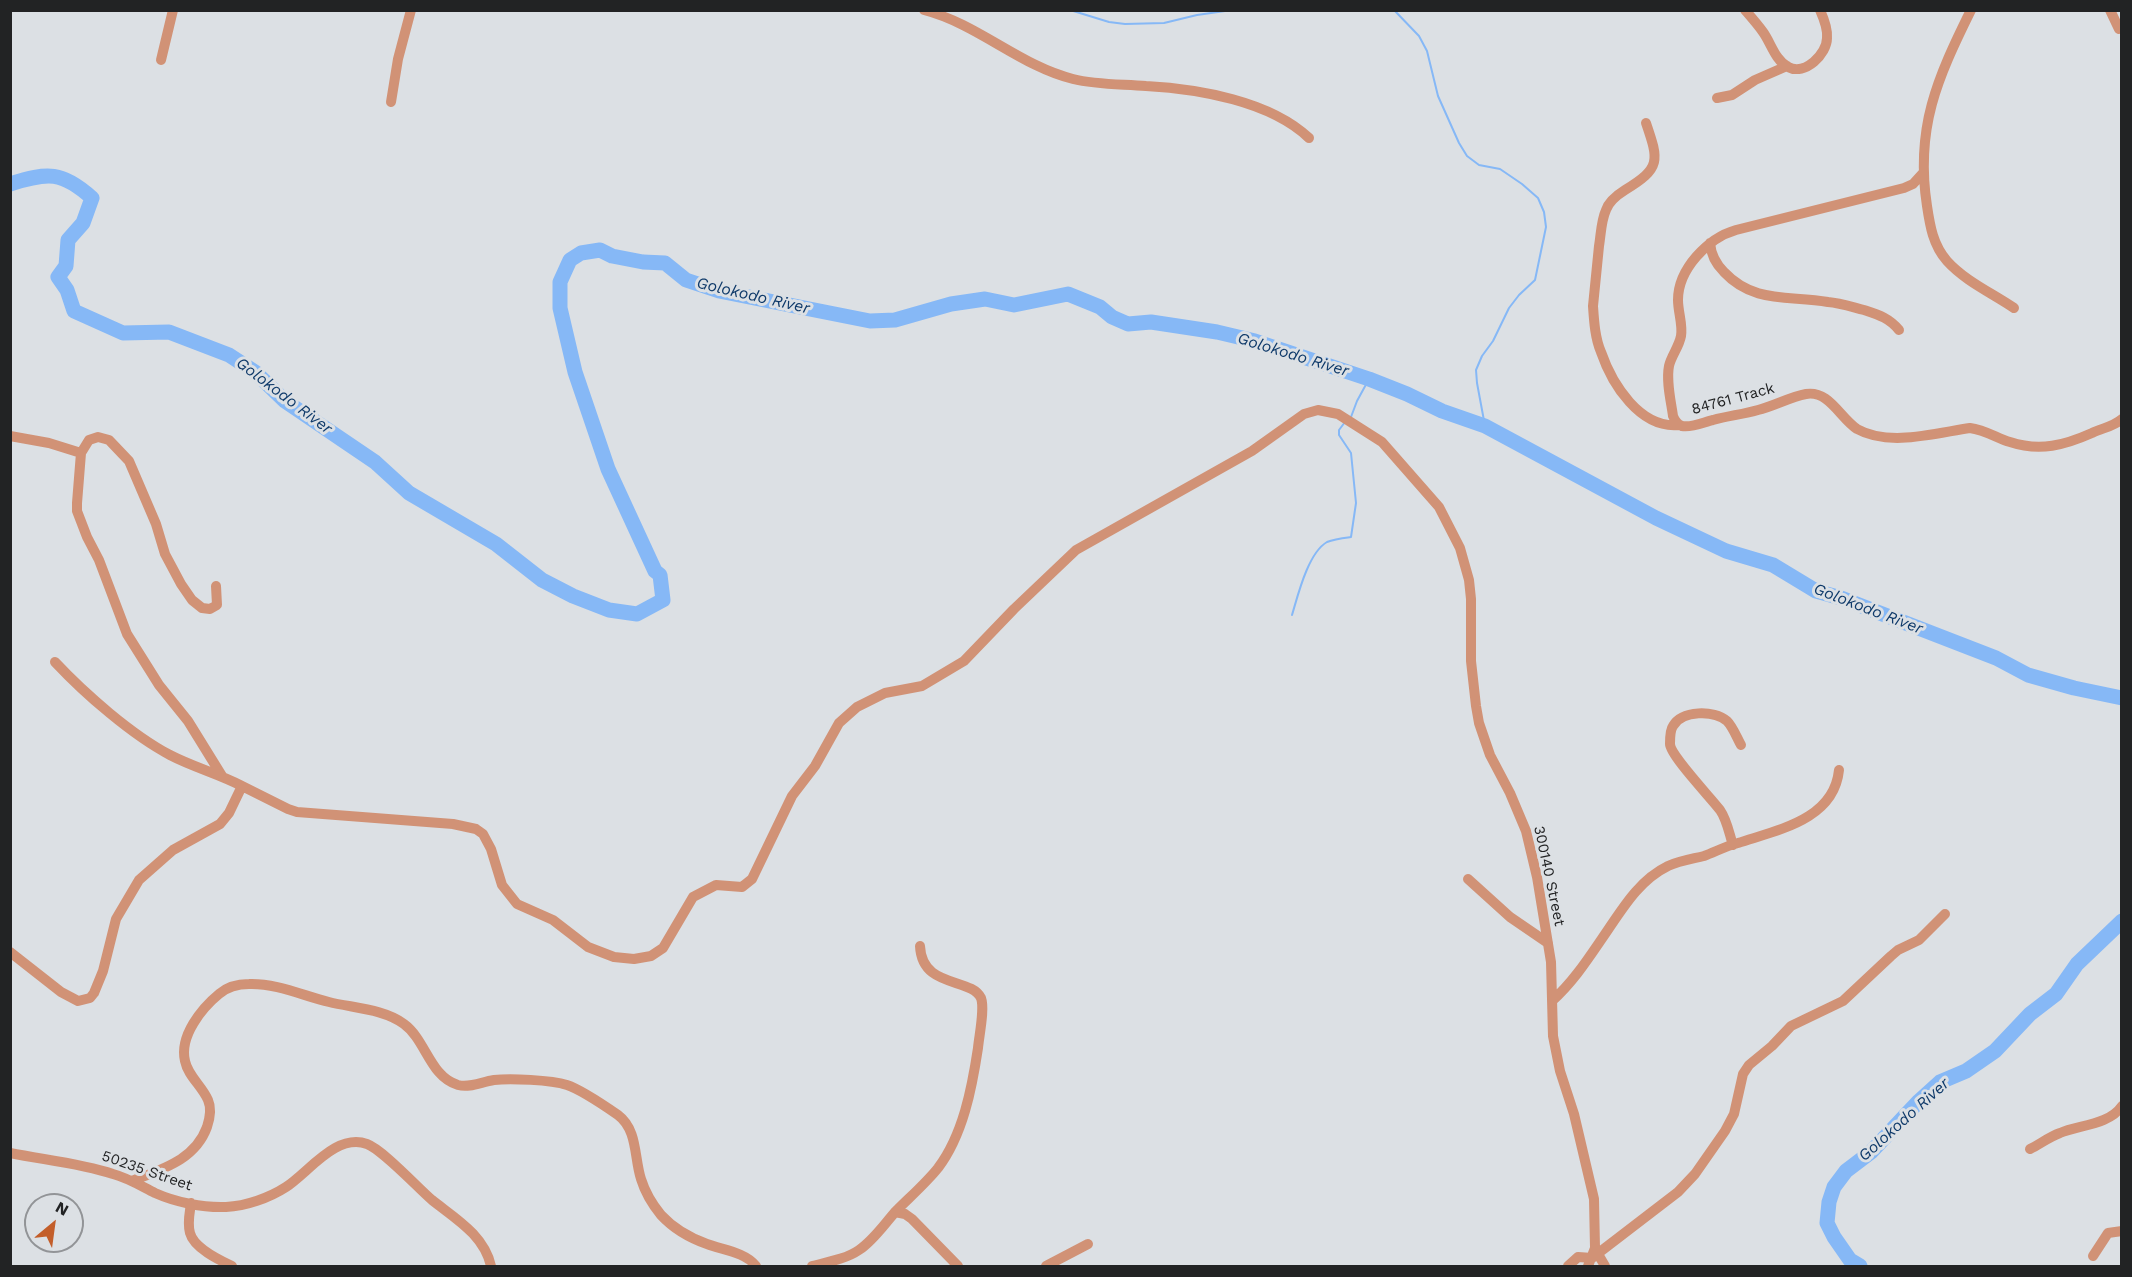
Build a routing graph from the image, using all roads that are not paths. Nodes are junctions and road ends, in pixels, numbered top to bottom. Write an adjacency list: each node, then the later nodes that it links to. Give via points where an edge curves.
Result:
1 (172, 10): 9 (street)
2 (411, 10): 12 (street)
3 (924, 10): 14 (street, via 948,18 1031,63 1073,79 1205,92 1275,114)
4 (1745, 10): 10 (street)
5 (1820, 10): 10 (street, via 1828,38 1824,51 1805,67)
6 (1971, 10): 15 (street, via 1930,106)
7 (2110, 10): 8 (street)
8 (2119, 29)
9 (161, 60)
10 (1786, 66): 11 (street, via 1732,95)
11 (1717, 98)
12 (391, 102)
13 (1646, 123): 20 (street, via 1654,145 1654,164 1650,173 1620,193 1606,210 1594,319 1601,352 1624,395 1653,421)
14 (1309, 138)
15 (1923, 172): 16 (street, 84761 Track, via 1904,188 1727,232); 17 (street, via 1930,226 1940,251 1958,271)
16 (1710, 243): 18 (street, via 1721,269 1745,289 1775,298 1852,307 1885,317); 20 (street, 84761 Track, via 1687,269 1678,290 1682,335 1668,374 1673,416)
17 (2014, 308)
18 (1899, 330)
19 (2121, 419): 20 (street, 84761 Track, via 2061,446 2011,443 1970,428 1877,436 1847,422 1828,400 1812,393 1755,411 1691,426)
20 (1679, 425)
21 (10, 436): 22 (street)
22 (81, 453): 23 (street, via 89,440 98,437 119,449 140,485 165,554 192,600 210,609 218,597); 27 (street, via 77,511 127,634)
23 (216, 586)
24 (56, 662): 27 (street, via 77,685 145,739 169,754)
25 (1742, 745): 29 (street, via 1728,722 1705,712 1680,718 1672,726 1670,747 1721,812)
26 (1839, 770): 29 (street, via 1834,790 1804,819)
27 (222, 776): 28 (street)
28 (242, 786): 32 (street, 300140 Street, via 297,812 476,829 487,841 502,885 517,904 553,920 600,952 614,957 644,958 663,948 693,897 716,885 742,887 752,879 792,796 847,715 885,693 922,686 964,661 1076,550 1252,451 1294,419 1318,410 1338,414 1382,442 1439,507 1460,548 1472,599 1476,706 1490,755 1526,831); 34 (street, via 230,813 220,824 173,850 139,880 116,919 101,977 90,998 78,1001 60,992)
29 (1733, 844): 35 (street, via 1669,865 1652,876 1637,890 1581,970)
30 (1468, 879): 32 (street, via 1510,917)
31 (1945, 914): 45 (street, via 1919,940 1898,950 1843,1001 1791,1026 1749,1065 1743,1074 1734,1114 1695,1174)
32 (1548, 943): 35 (street, 300140 Street)
33 (920, 946): 41 (street, via 927,968 980,996 981,1023 974,1077 952,1142 938,1168)
34 (10, 952)
35 (1552, 1001): 45 (street, 300140 Street, via 1560,1071 1594,1199)
36 (2121, 1106): 37 (street, via 2114,1114 2062,1132)
37 (2030, 1149)
38 (10, 1153): 39 (street, 50235 Street, via 79,1165)
39 (132, 1181): 40 (street, 50235 Street, via 155,1193); 48 (street, via 190,1154 206,1130 210,1117 208,1100 184,1060 189,1033 199,1016 221,991 263,985 401,1022 416,1036 434,1066 457,1085 507,1079 565,1084 575,1089 626,1124 646,1192 671,1225 704,1243 746,1257)
40 (191, 1203): 46 (street, via 190,1236); 47 (street, 50235 Street, via 226,1207 252,1202 284,1188 341,1145 356,1141 377,1149 473,1233)
41 (895, 1212): 49 (street, via 859,1250); 50 (street, via 912,1219)
42 (2121, 1231): 44 (street, via 2108,1233)
43 (1088, 1244): 51 (street)
44 (2093, 1256)
45 (1593, 1259): 52 (street, via 1578,1257); 53 (street)
46 (232, 1266)
47 (491, 1266)
48 (756, 1266)
49 (812, 1266)
50 (958, 1266)
51 (1046, 1266)
52 (1568, 1266)
53 (1605, 1266)

